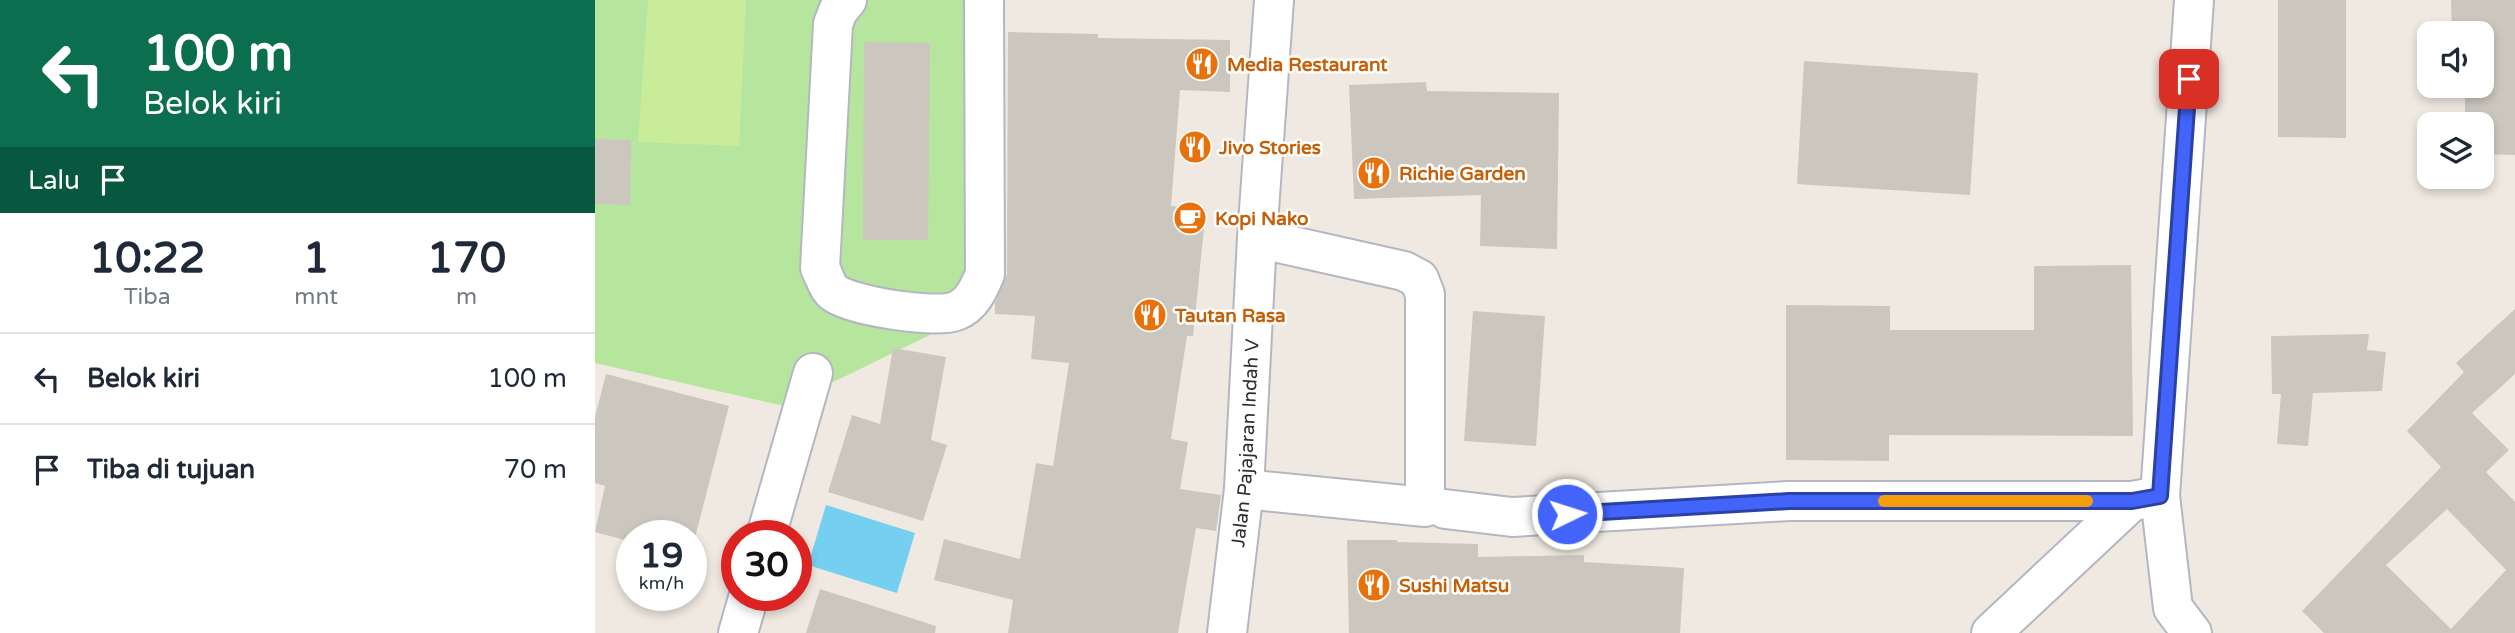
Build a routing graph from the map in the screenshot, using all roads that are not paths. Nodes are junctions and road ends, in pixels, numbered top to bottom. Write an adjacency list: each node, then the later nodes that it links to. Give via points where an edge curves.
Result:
1 (848, 0): 2 (street, via 838,11 831,36 820,268 831,291 854,302 936,315 958,311 975,296 985,274)
2 (984, 0)
3 (1274, 0): 5 (street, Jalan Pajajaran Indah V)
4 (2194, 0): 8 (street)
5 (1257, 238): 7 (street, Jalan Pajajaran Indah V); 9 (street, via 1404,271 1419,279 1425,294)
6 (813, 373): 10 (street)
7 (1244, 489): 9 (street); 13 (street, Jalan Pajajaran Indah V)
8 (2146, 498): 9 (street, via 1789,501 1512,517); 14 (street); 15 (street, via 2173,608)
9 (1435, 508)
10 (771, 520)
11 (744, 611): 12 (street)
12 (738, 633)
13 (1227, 633)
14 (1991, 633)
15 (2192, 633)

